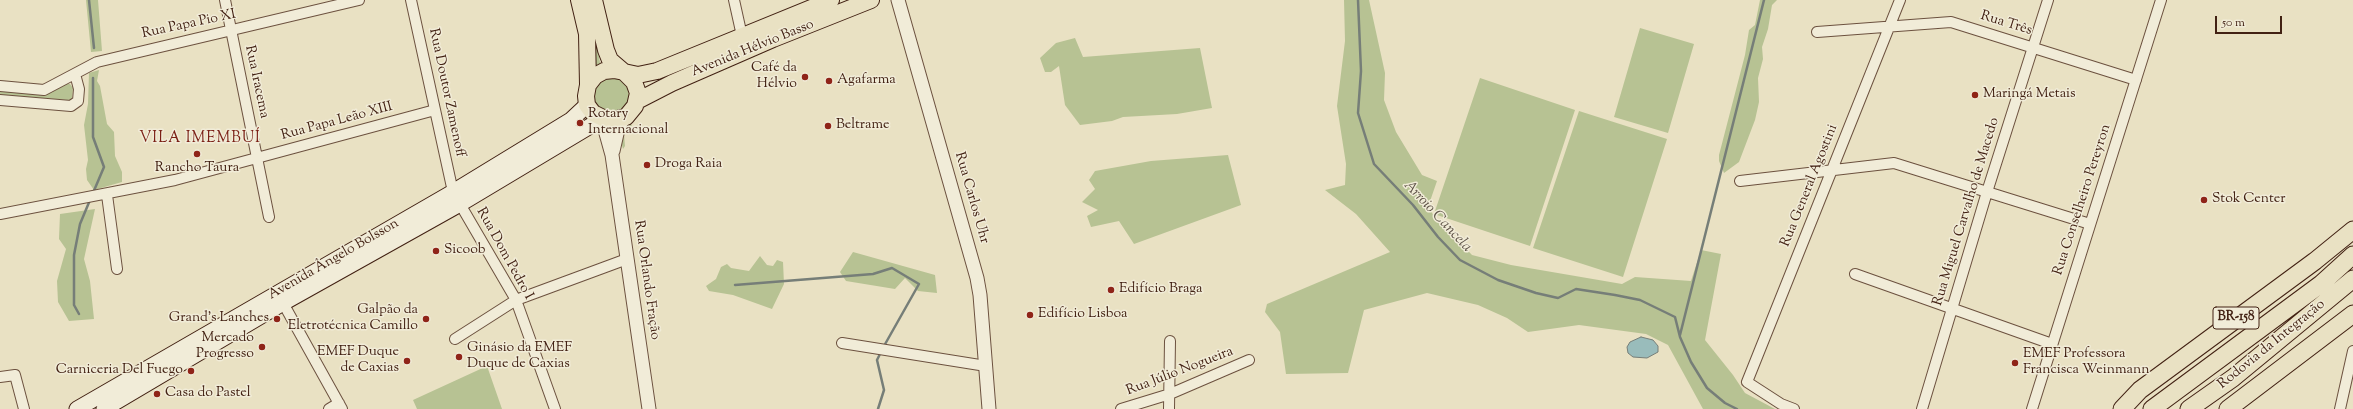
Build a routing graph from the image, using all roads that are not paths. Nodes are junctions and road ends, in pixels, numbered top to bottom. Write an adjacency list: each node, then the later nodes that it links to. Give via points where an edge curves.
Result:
1 (225, 0): 14 (street, Rua Iracema)
2 (359, 0): 14 (street, Rua Papa Pio XI)
3 (412, 0): 26 (street, Rua Doutor Zamenoff)
4 (579, 0): 21 (main road, via 587,34)
5 (594, 0): 18 (main road, via 610,60)
6 (734, 0): 16 (street)
7 (871, 0): 24 (main road, Avenida Hélvio Basso, via 672,83)
8 (898, 0): 55 (street, Rua Carlos Uhr, via 977,278)
9 (1900, 0): 13 (street, Rua General Agostini)
10 (2048, 0): 17 (street, Rua Miguel Carvalho de Macedo)
11 (2161, 0): 20 (street, Rua Conselheiro Pereyron)
12 (822, 2): 16 (main road, Avenida Hélvio Basso)
13 (1889, 26): 15 (street, Rua Três); 17 (street, Rua Três, via 1951,22); 31 (street, Rua General Agostini)
14 (231, 31): 19 (street, Rua Papa Pio XI, via 97,62); 30 (street, Rua Iracema)
15 (1817, 32)
16 (742, 36): 18 (main road, Avenida Hélvio Basso, via 657,71 644,74)
17 (2033, 48): 20 (street, Rua Três); 33 (street, Rua Miguel Carvalho de Macedo)
18 (624, 72): 21 (main road, via 604,71 595,76); 24 (main road, via 634,82 638,94)
19 (75, 74): 22 (street, Rua Papa Pio XI, via 44,90); 23 (street, via 79,89 78,101 72,106)
20 (2136, 80): 38 (street, Rua Conselheiro Pereyron)
21 (588, 85): 25 (main road)
22 (0, 86)
23 (0, 100)
24 (637, 101): 27 (main road)
25 (587, 105): 28 (main road); 35 (main road, Avenida Ângelo Bolsson, via 571,120)
26 (435, 110): 30 (street, Rua Papa Leão XIII); 35 (street, Rua Doutor Zamenoff)
27 (626, 117): 28 (main road, via 616,121); 29 (street, Rua Orlando Fração, via 619,125)
28 (602, 119): 29 (street, Rua Orlando Fração); 35 (main road, Avenida Ângelo Bolsson)
29 (612, 155): 41 (street, Rua Orlando Fração)
30 (257, 157): 34 (street, Rua Papa Leão XIII, via 175,180); 37 (street, Rua Iracema)
31 (1832, 169): 32 (street); 33 (street, via 1894,163); 68 (street, Rua General Agostini, via 1747,382 1781,404)
32 (1740, 181)
33 (1987, 192): 38 (street); 47 (street, Rua Miguel Carvalho de Macedo)
34 (107, 195): 36 (street, Rua Papa Leão XIII); 42 (street)
35 (456, 198): 45 (street, Rua Dom Pedro I); 46 (main road, Avenida Ângelo Bolsson); 60 (main road, Avenida Ângelo Bolsson)
36 (0, 214)
37 (269, 217)
38 (2090, 224): 52 (street, Rua Conselheiro Pereyron)
39 (2353, 230): 71 (highway, BR-158, via 2140,390)
40 (2353, 255): 72 (highway, Rodovia da Integração / BR-158, via 2321,284)
41 (627, 259): 45 (street); 64 (street, Rua Orlando Fração)
42 (117, 270)
43 (1855, 274): 47 (street)
44 (2353, 280): 73 (highway, Rodovia da Integração, via 2233,378)
45 (516, 300): 49 (street); 63 (street, Rua Dom Pedro I)
46 (283, 304): 58 (street); 61 (main road, Avenida Ângelo Bolsson)
47 (1952, 308): 52 (street); 69 (street, Rua Miguel Carvalho de Macedo)
48 (2353, 314): 74 (highway)
49 (454, 339)
50 (1170, 341): 57 (street)
51 (842, 343): 55 (street)
52 (2052, 344): 70 (street, Rua Conselheiro Pereyron)
53 (2353, 351): 75 (street)
54 (1249, 360): 57 (street, Rua Júlio Nogueira)
55 (986, 366): 65 (street, Rua Carlos Uhr)
56 (0, 377): 59 (street, via 14,375)
57 (1170, 394): 66 (street, Rua Júlio Nogueira); 67 (street)
58 (340, 406): 62 (street)
59 (24, 409)
60 (77, 409)
61 (104, 409)
62 (329, 409)
63 (555, 409)
64 (649, 409)
65 (989, 409)
66 (1121, 409)
67 (1169, 409)
68 (1794, 409)
69 (1922, 409)
70 (2032, 409)
71 (2122, 409)
72 (2152, 409)
73 (2189, 409)
74 (2228, 409)
75 (2340, 409)

